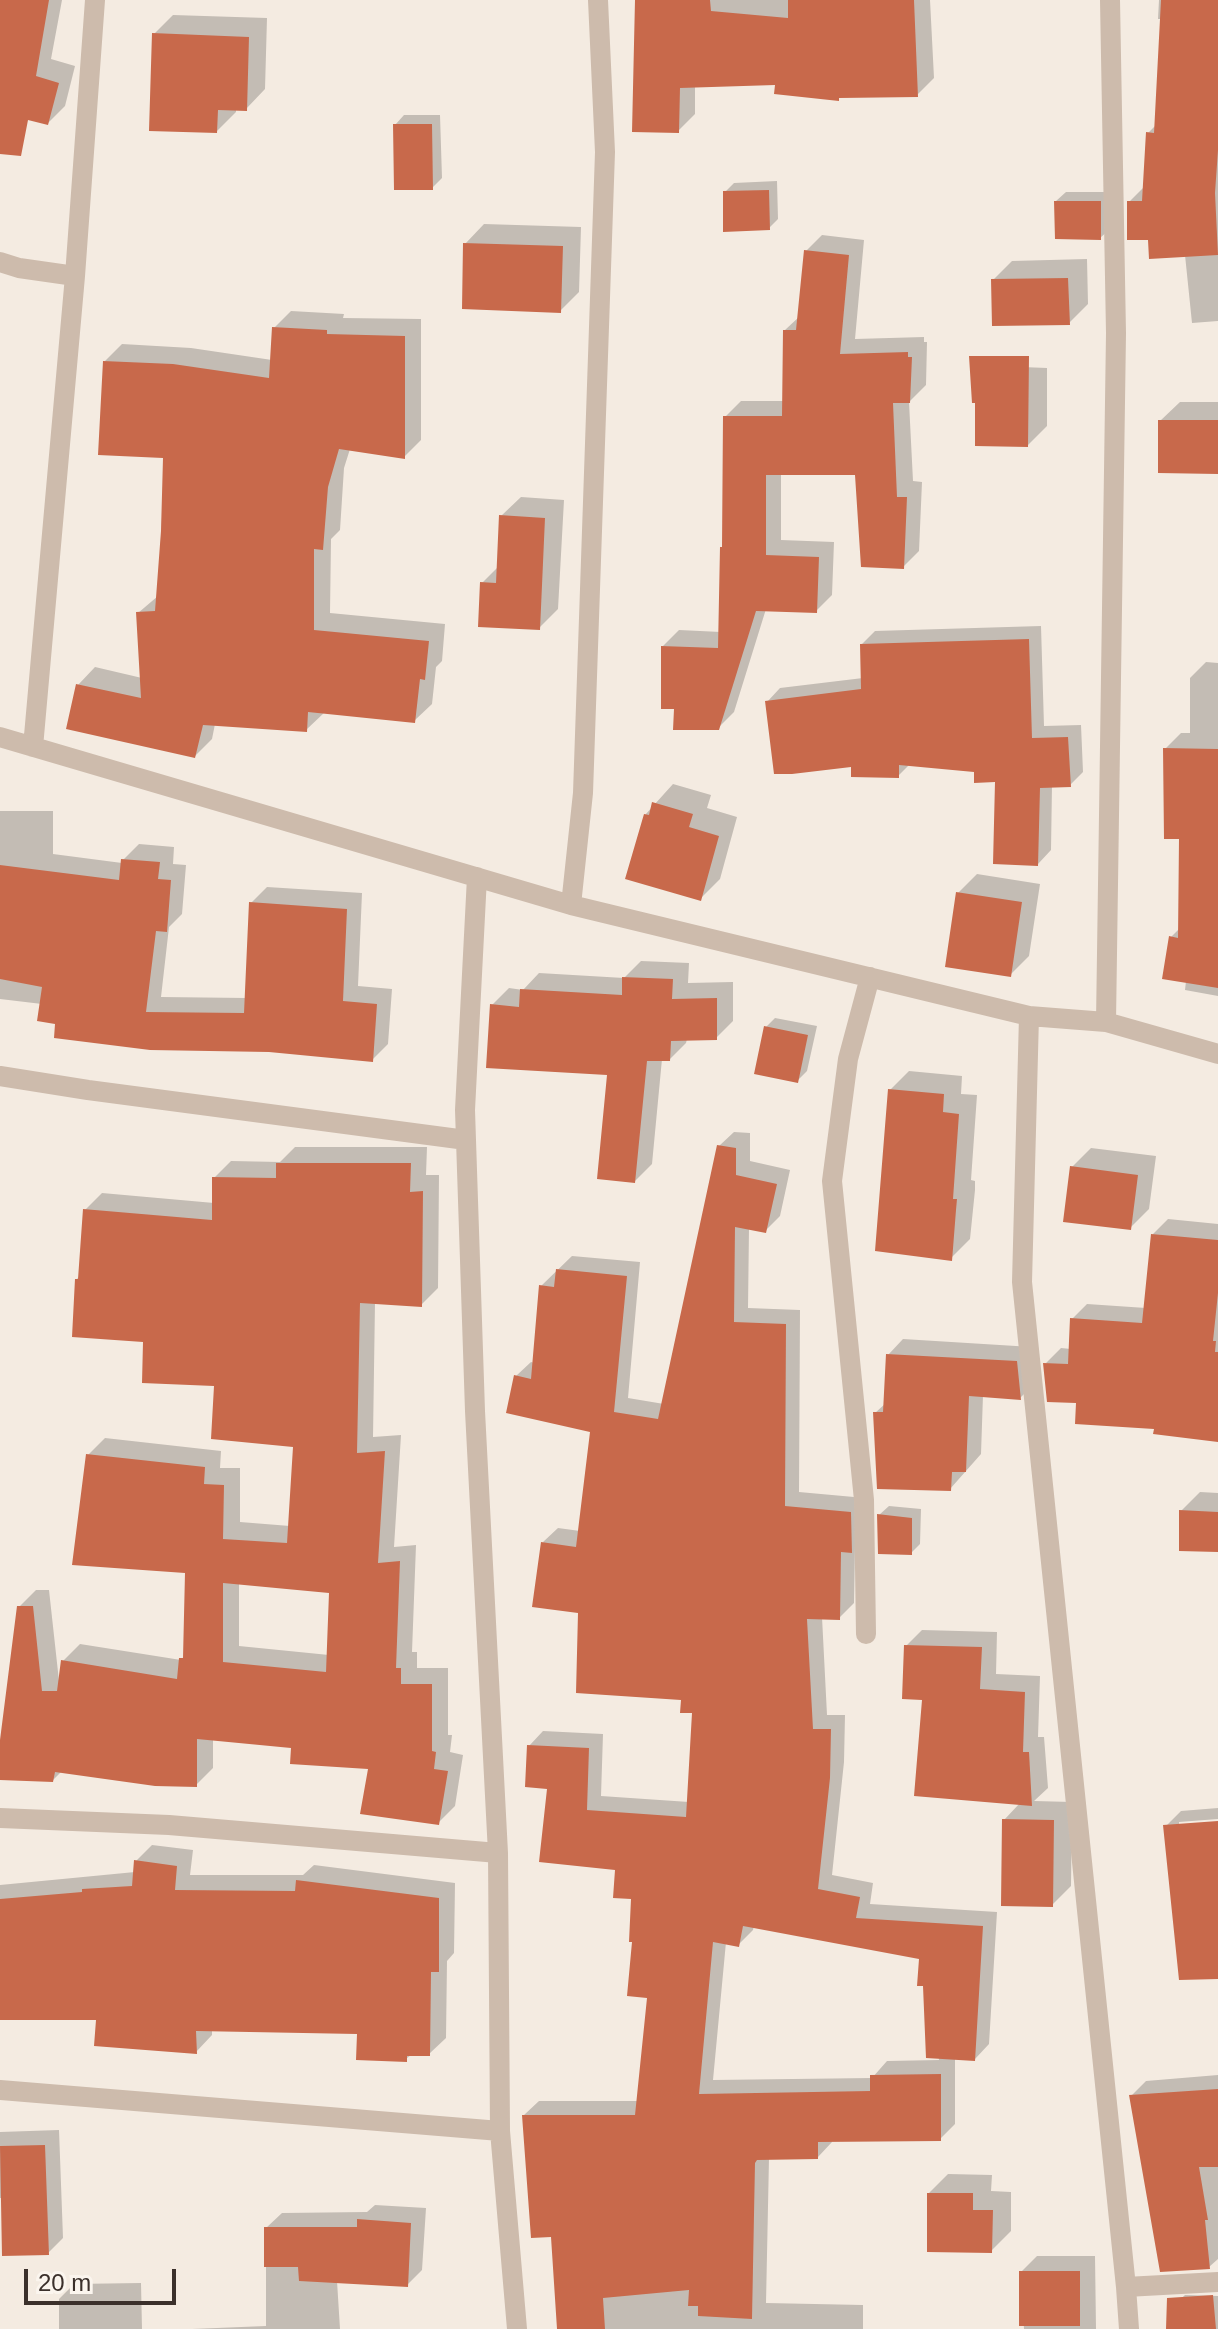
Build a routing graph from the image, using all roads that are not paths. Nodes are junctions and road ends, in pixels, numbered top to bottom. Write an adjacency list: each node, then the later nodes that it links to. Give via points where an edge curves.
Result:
1 (95, 0): 5 (street)
2 (598, 0): 9 (street, via 604,168 583,793)
3 (1110, 0): 12 (street, via 1116,333)
4 (0, 262): 5 (street)
5 (75, 276): 7 (street)
6 (0, 737): 7 (street)
7 (33, 747): 8 (street)
8 (477, 877): 9 (street); 15 (street)
9 (571, 905): 10 (street)
10 (870, 977): 11 (street); 16 (street, via 848,1059 832,1181 864,1500)
11 (1029, 1016): 12 (street); 22 (street, via 1022,1282)
12 (1106, 1022): 13 (street)
13 (1218, 1054)
14 (0, 1076): 15 (street)
15 (466, 1140): 18 (street)
16 (866, 1634)
17 (0, 1818): 18 (street, via 169,1825)
18 (498, 1853): 20 (street)
19 (0, 2090): 20 (street)
20 (500, 2131): 23 (street)
21 (1218, 2282): 22 (street)
22 (1126, 2287): 24 (street)
23 (517, 2329)
24 (1129, 2329)

